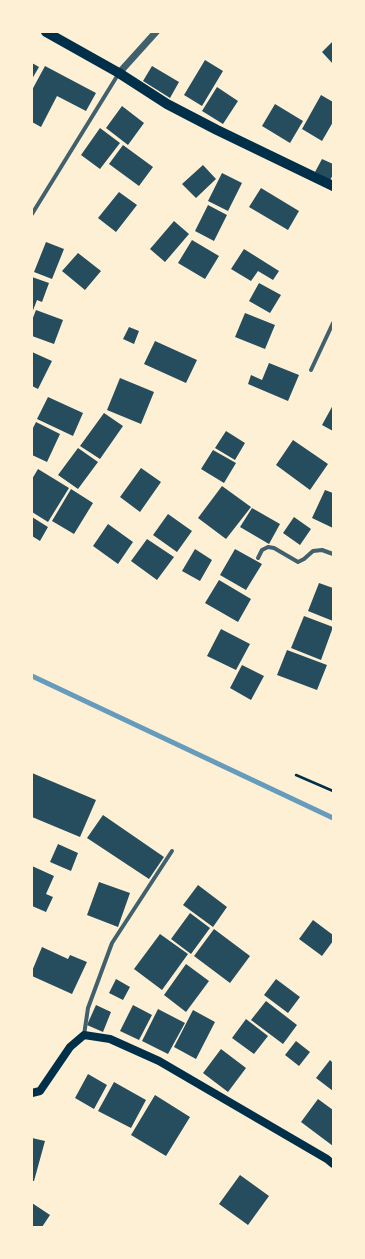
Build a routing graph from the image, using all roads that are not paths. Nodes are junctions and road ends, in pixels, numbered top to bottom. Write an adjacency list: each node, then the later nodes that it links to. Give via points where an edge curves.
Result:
1 (46, 32): 3 (main road)
2 (156, 32): 3 (street)
3 (119, 72): 4 (main road, via 167,104); 5 (street)
4 (333, 186)
5 (32, 214)
6 (333, 323): 7 (street)
7 (311, 370)
8 (333, 554): 9 (street, via 322,550 313,551 298,562 268,547 262,550)
9 (258, 558)
10 (172, 850): 11 (street, via 112,943 88,1008)
11 (84, 1035): 12 (main road, via 70,1047 40,1091); 13 (main road, via 110,1040 159,1061)
12 (32, 1093)
13 (333, 1164)

